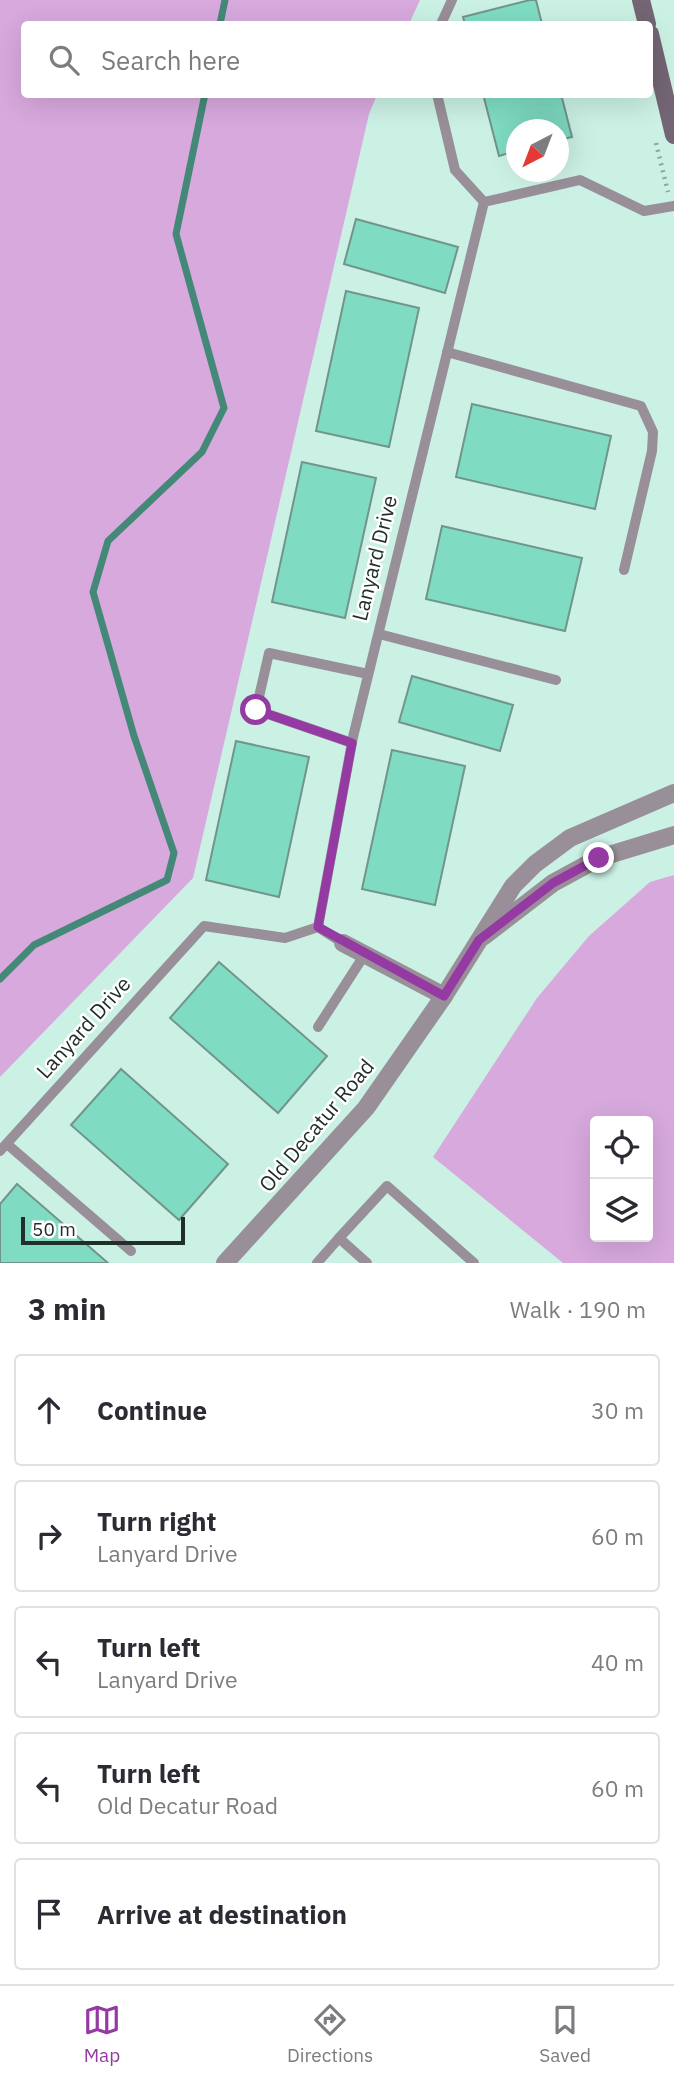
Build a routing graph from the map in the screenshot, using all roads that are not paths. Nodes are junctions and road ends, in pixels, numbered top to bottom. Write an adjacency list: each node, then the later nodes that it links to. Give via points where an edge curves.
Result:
1 (452, 0): 3 (lane)
2 (642, 0): 4 (main road)
3 (442, 21)
4 (646, 21)
5 (653, 50): 7 (main road)
6 (438, 98): 8 (lane, via 455,170)
7 (674, 135)
8 (484, 202): 9 (lane, via 580,180 644,211); 10 (lane, Lanyard Drive)
9 (674, 206)
10 (447, 352): 11 (lane, via 641,406 653,432 652,451); 12 (lane, Lanyard Drive)
11 (624, 570)
12 (379, 634): 13 (lane, Lanyard Drive); 14 (lane)
13 (368, 674): 15 (lane, Lanyard Drive); 15 (lane, via 269,653 256,710)
14 (556, 680)
15 (352, 743): 18 (lane, Lanyard Drive)
16 (674, 793): 19 (street, Old Decatur Road, via 570,838 535,863 513,886)
17 (674, 835): 19 (street, Old Decatur Road, via 587,864 553,883)
18 (318, 927): 20 (lane); 24 (lane, Lanyard Drive, via 285,939 205,926)
19 (479, 940): 22 (street, Old Decatur Road)
20 (343, 943): 21 (street)
21 (365, 954): 22 (street); 23 (lane)
22 (444, 996): 27 (street, Old Decatur Road, via 366,1108)
23 (318, 1027)
24 (3, 1147): 26 (lane)
25 (339, 1238): 28 (lane); 29 (lane); 30 (lane, via 387,1186)
26 (131, 1251)
27 (225, 1263)
28 (317, 1263)
29 (367, 1263)
30 (474, 1263)

